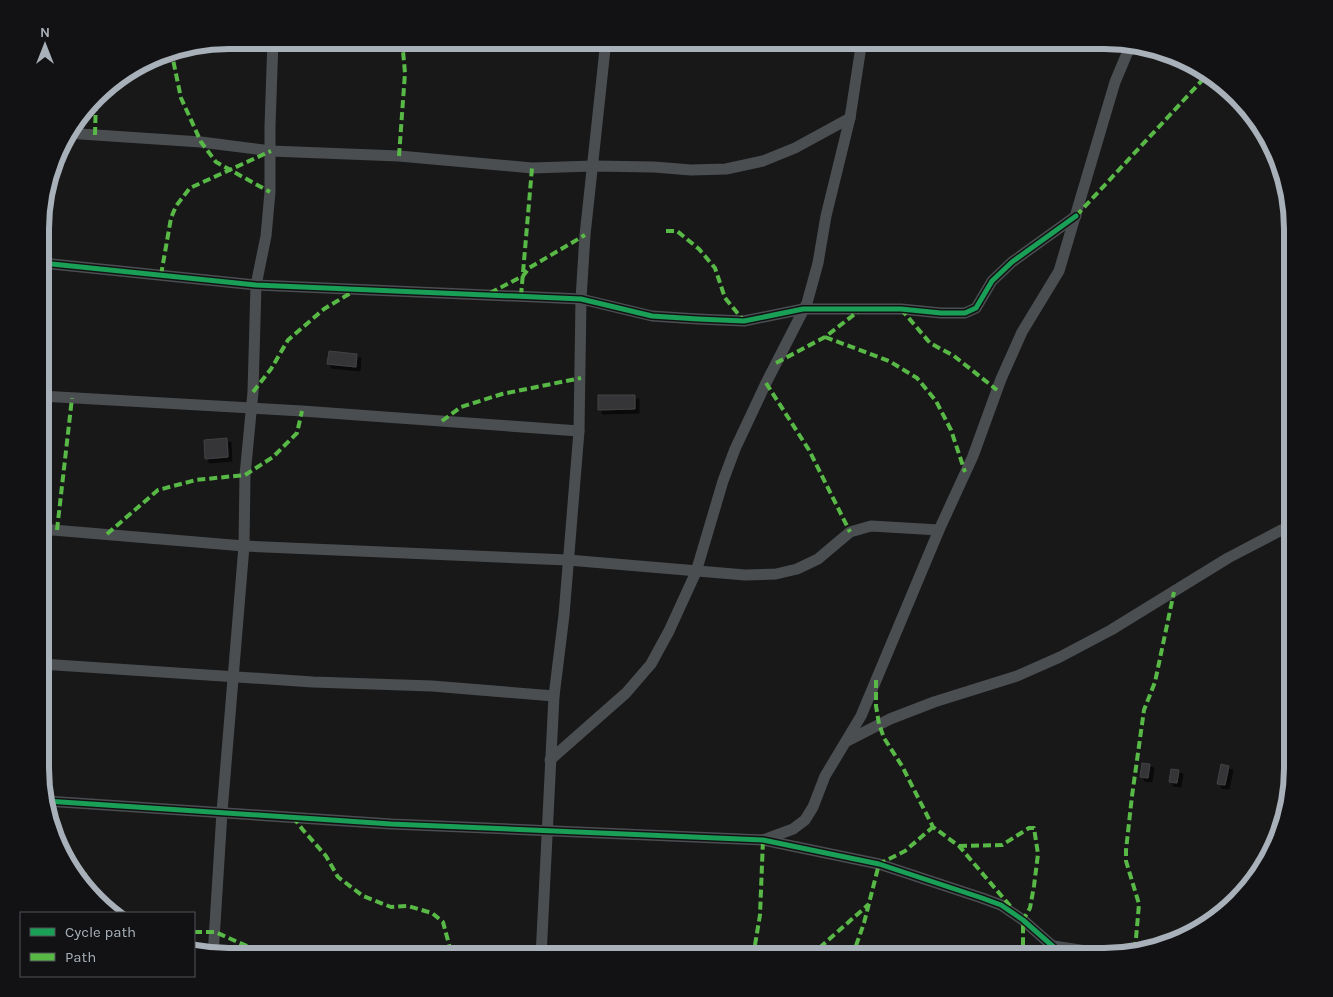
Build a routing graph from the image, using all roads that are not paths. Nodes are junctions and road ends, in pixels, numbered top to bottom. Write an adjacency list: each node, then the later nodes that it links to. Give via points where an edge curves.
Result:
1 (272, 49): 7 (street)
2 (605, 49): 8 (street)
3 (861, 49): 5 (street)
4 (1129, 50): 9 (street, via 1115,82)
5 (850, 118): 8 (street, via 795,148 763,161 726,169); 13 (street, via 818,263)
6 (76, 134): 7 (street, via 201,142)
7 (271, 151): 8 (street, via 399,156 532,168); 11 (street, via 266,236)
8 (593, 166): 12 (street)
9 (1076, 216): 13 (street, via 1012,262 992,281 976,308 965,313); 19 (street, via 1059,271 1022,332 973,456)
10 (49, 265): 11 (street)
11 (256, 285): 12 (street); 15 (street)
12 (581, 298): 13 (street, via 652,316 698,319 744,320); 16 (street)
13 (803, 309): 22 (street, via 735,449)
14 (49, 396): 15 (street)
15 (251, 409): 16 (street); 20 (street, via 245,475)
16 (579, 431): 21 (street)
17 (1284, 529): 26 (street, via 1228,558 1111,630 1060,656 1017,676 890,719)
18 (49, 530): 20 (street)
19 (939, 530): 22 (street, via 871,526 850,532 818,559 797,570 776,574); 26 (street, via 861,716)
20 (244, 546): 21 (street); 24 (street)
21 (568, 560): 22 (street); 25 (street)
22 (696, 572): 27 (street, via 651,664 626,693)
23 (49, 665): 24 (street)
24 (233, 677): 25 (street, via 432,686); 29 (street)
25 (554, 696): 27 (street)
26 (845, 742): 31 (street, via 805,820 793,829)
27 (550, 760): 30 (street)
28 (52, 801): 29 (street)
29 (222, 812): 30 (street, via 391,824); 33 (street)
30 (546, 830): 31 (street); 34 (street)
31 (763, 840): 32 (street, via 879,864 982,898 1001,905 1023,920)
32 (1052, 946): 35 (street); 36 (street)
33 (214, 948)
34 (541, 948)
35 (1054, 948)
36 (1065, 948)

